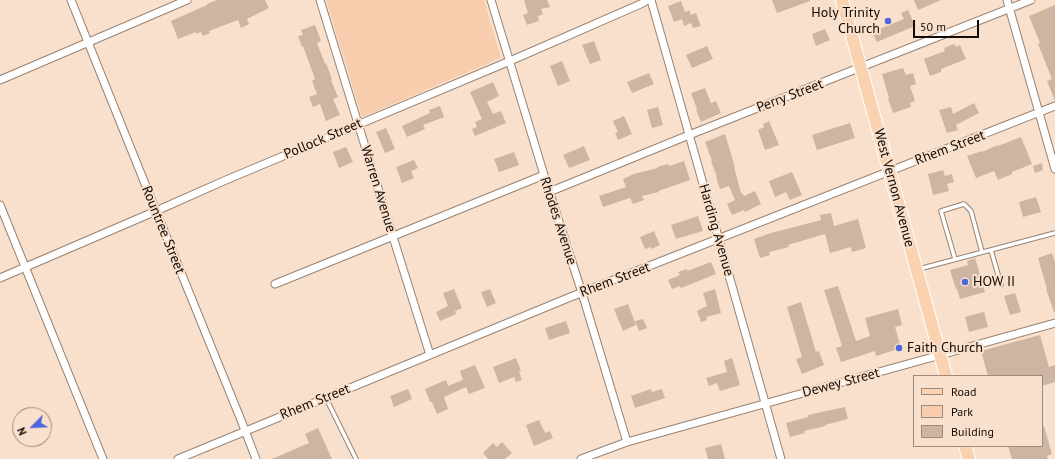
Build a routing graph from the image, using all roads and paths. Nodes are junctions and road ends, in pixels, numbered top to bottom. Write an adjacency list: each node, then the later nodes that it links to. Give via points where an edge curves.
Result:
1 (71, 0): 11 (street, Rountree Street)
2 (187, 0): 11 (street)
3 (320, 0): 17 (street, Warren Avenue)
4 (491, 0): 12 (street, Rhodes Avenue)
5 (647, 0): 12 (street, Pollock Street)
6 (651, 0): 18 (street, Harding Avenue)
7 (842, 0): 13 (main road, West Vernon Avenue)
8 (1006, 0): 10 (street)
9 (1032, 0): 10 (street, Perry Street)
10 (1009, 9): 13 (street, Perry Street); 16 (street)
11 (88, 42): 14 (street); 24 (street, Rountree Street)
12 (510, 62): 17 (street, Pollock Street); 21 (street, Rhodes Avenue)
13 (861, 68): 18 (street, Perry Street); 20 (main road, West Vernon Avenue)
14 (0, 80)
15 (1055, 106): 16 (street, Rhem Street)
16 (1039, 113): 19 (street); 20 (street, Rhem Street)
17 (358, 124): 24 (street, Pollock Street); 26 (street, Warren Avenue)
18 (689, 135): 22 (street, Perry Street); 27 (street, Harding Avenue)
19 (1055, 169)
20 (890, 172): 27 (street, Rhem Street); 32 (main road, West Vernon Avenue)
21 (544, 175): 22 (street, Rhodes Avenue); 26 (street)
22 (549, 192): 36 (street, Rhodes Avenue)
23 (0, 205): 31 (street)
24 (156, 211): 31 (street, Pollock Street); 43 (street, Rountree Street)
25 (1055, 233): 28 (lane)
26 (393, 237): 34 (street); 38 (street, Warren Avenue)
27 (718, 239): 36 (street, Rhem Street); 42 (street, Harding Avenue)
28 (991, 250): 29 (lane); 35 (lane)
29 (982, 252): 30 (lane); 30 (lane, via 971,211 964,204 941,211)
30 (955, 259): 32 (lane)
31 (26, 267): 33 (street, Pollock Street); 46 (street)
32 (917, 269): 39 (main road, West Vernon Avenue)
33 (0, 278)
34 (275, 284)
35 (1001, 285)
36 (582, 293): 38 (street, Rhem Street); 44 (street, Rhodes Avenue)
37 (1055, 323): 39 (street, Dewey Street)
38 (430, 355): 41 (street, Rhem Street)
39 (940, 355): 40 (main road, West Vernon Avenue); 42 (street, Dewey Street)
40 (946, 375)
41 (326, 398): 43 (street, Rhem Street); 49 (lane)
42 (765, 403): 44 (street, Dewey Street); 51 (street, Harding Avenue)
43 (245, 432): 47 (street, Rhem Street); 48 (street, Rountree Street)
44 (627, 442): 50 (street, Dewey Street)
45 (965, 447): 52 (main road)
46 (103, 459)
47 (178, 459)
48 (256, 459)
49 (356, 459)
50 (581, 459)
51 (781, 459)
52 (969, 459)

